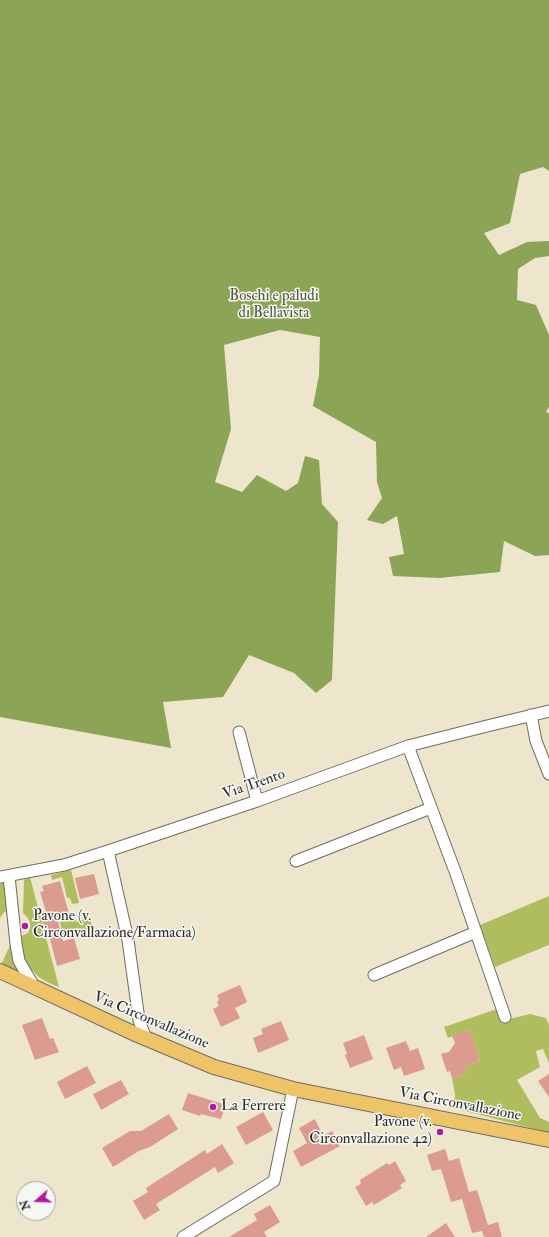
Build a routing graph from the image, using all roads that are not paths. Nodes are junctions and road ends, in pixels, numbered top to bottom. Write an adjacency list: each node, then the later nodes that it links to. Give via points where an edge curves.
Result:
1 (549, 712): 2 (street, Via Trento)
2 (531, 715): 4 (street, Via Trento); 5 (street, via 536,741)
3 (239, 732): 6 (street)
4 (408, 746): 6 (street, Via Trento); 7 (street)
5 (549, 774)
6 (257, 800): 8 (street, Via Trento)
7 (431, 808): 9 (street); 11 (street)
8 (108, 851): 10 (street, Via Trento, via 64,865); 16 (street, via 128,940 139,1020)
9 (296, 860)
10 (4, 876): 14 (street, via 19,961)
11 (476, 932): 13 (street); 15 (street)
12 (0, 971): 14 (main road, Via Circonvallazione)
13 (374, 975)
14 (35, 988): 16 (main road, Via Circonvallazione)
15 (505, 1017)
16 (146, 1039): 17 (main road, Via Circonvallazione, via 214,1067)
17 (293, 1089): 18 (main road, Via Circonvallazione); 19 (street, via 274,1181)
18 (549, 1140)
19 (183, 1237)

